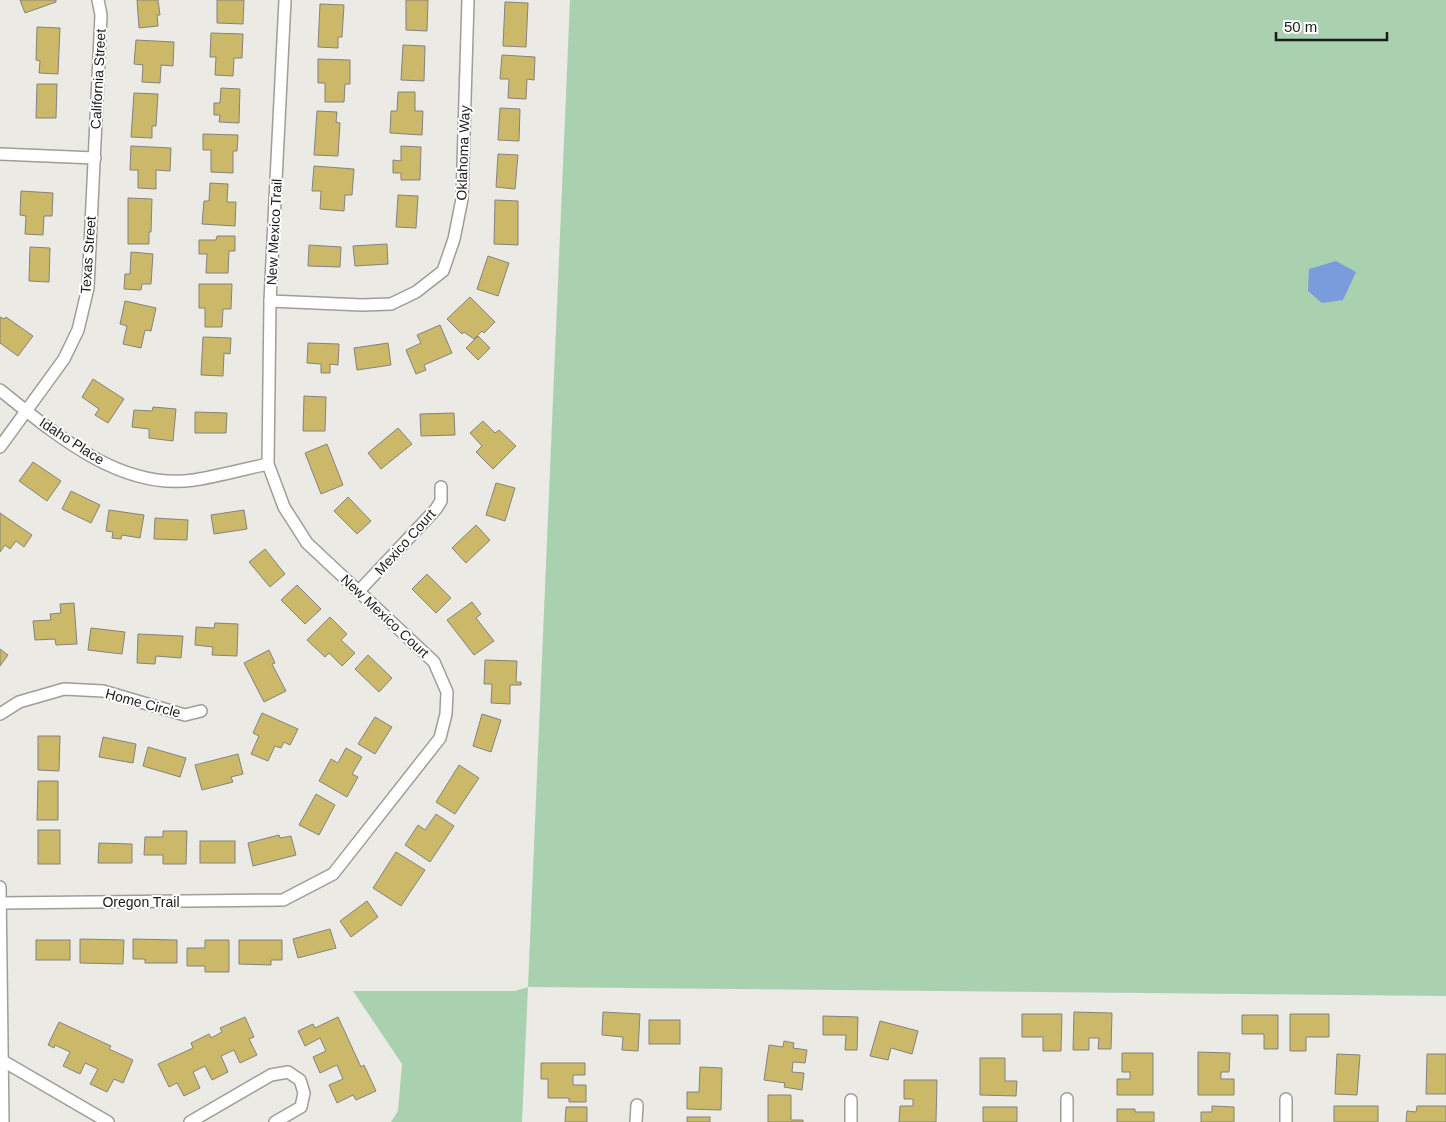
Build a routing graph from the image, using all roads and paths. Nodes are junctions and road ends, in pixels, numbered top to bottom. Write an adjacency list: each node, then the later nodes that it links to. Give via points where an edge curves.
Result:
1 (98, 0): 5 (street, California Street, via 101,15)
2 (285, 0): 6 (street, New Mexico Trail)
3 (468, 0): 6 (street, Oklahoma Way, via 462,199 443,271 416,292 391,304)
4 (0, 154): 5 (street)
5 (94, 158): 8 (street, Texas Street, via 88,288 78,330 64,359)
6 (270, 301): 10 (street, New Mexico Trail)
7 (0, 390): 8 (street, Idaho Place)
8 (26, 411): 9 (street, Texas Street); 10 (street, Idaho Place, via 88,455 121,472 156,480 193,480)
9 (0, 447)
10 (268, 464): 12 (street, New Mexico Court, via 284,507 307,543)
11 (441, 487): 12 (street, Mexico Court, via 441,500 436,509)
12 (359, 592): 16 (street, New Mexico Court, via 434,662 447,692 446,714 440,738 334,874)
13 (201, 711): 14 (street, Home Circle, via 186,715 103,691 64,689 19,702)
14 (0, 714)
15 (0, 887): 17 (street)
16 (283, 900): 17 (street, Oregon Trail)
17 (0, 903): 18 (street)
18 (2, 1062): 23 (street); 24 (street)
19 (1067, 1099): 29 (street)
20 (1286, 1099): 30 (street)
21 (851, 1100): 28 (street)
22 (637, 1105): 27 (street)
23 (3, 1122)
24 (108, 1122)
25 (190, 1122): 26 (street, via 272,1075 288,1072 300,1080 304,1093 301,1108)
26 (275, 1122)
27 (636, 1122)
28 (851, 1122)
29 (1067, 1122)
30 (1286, 1122)

